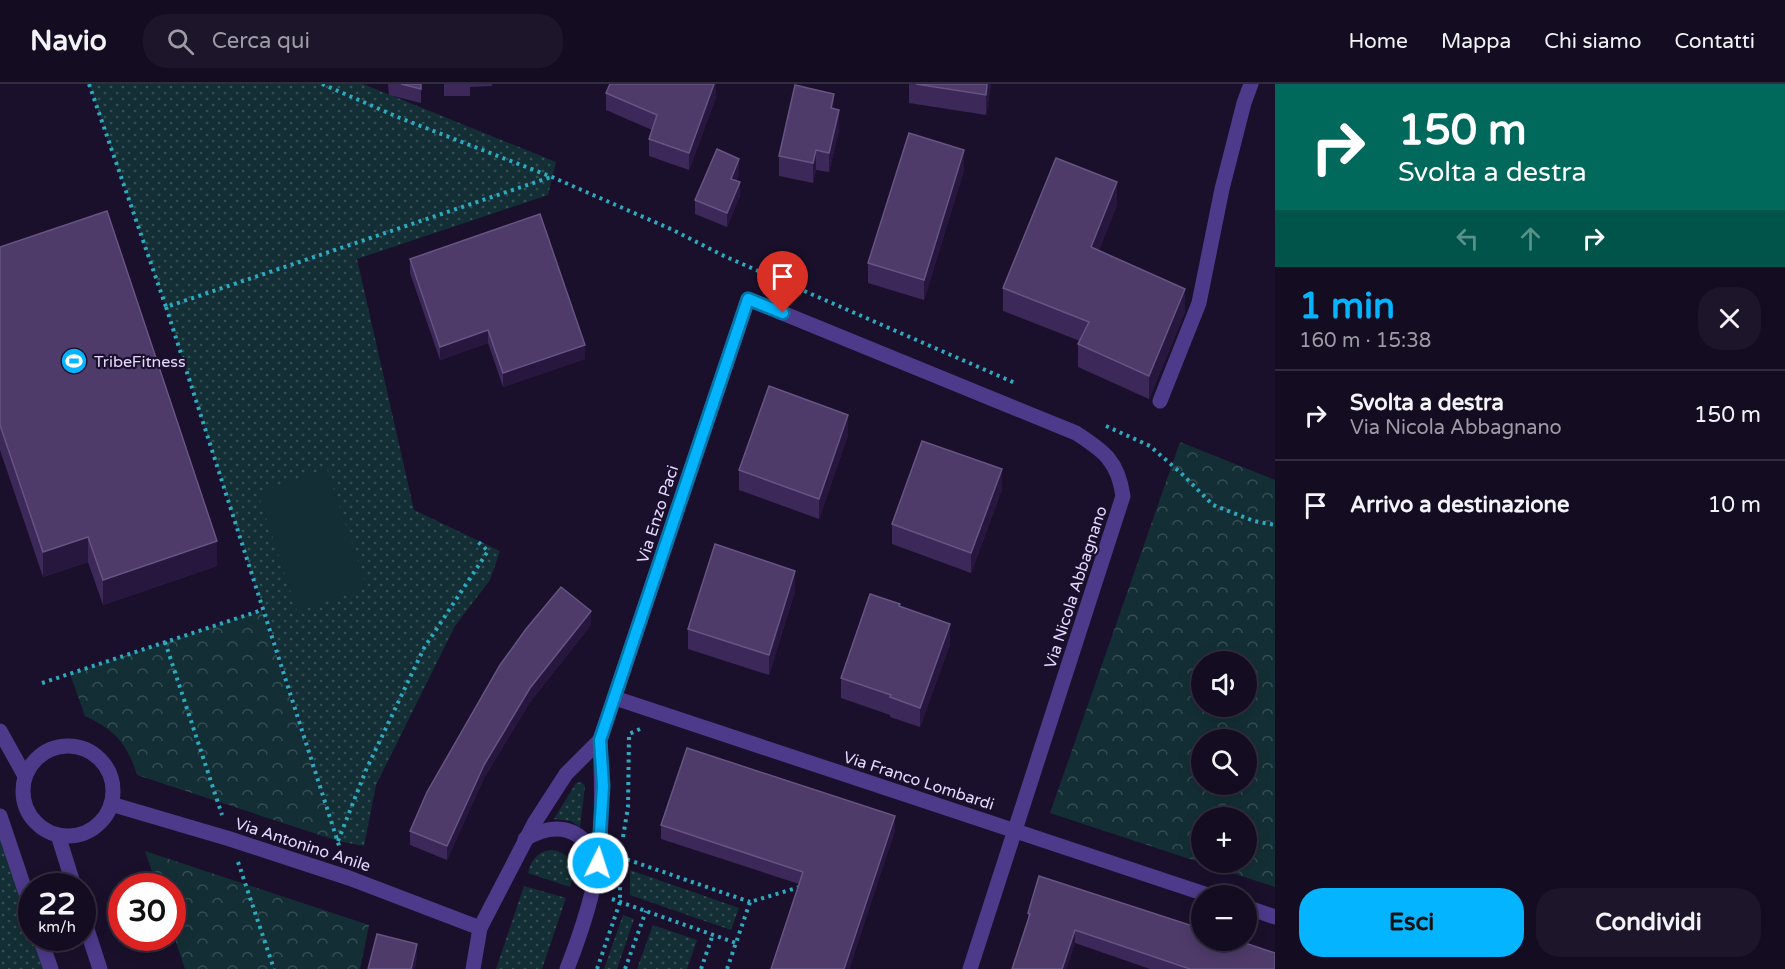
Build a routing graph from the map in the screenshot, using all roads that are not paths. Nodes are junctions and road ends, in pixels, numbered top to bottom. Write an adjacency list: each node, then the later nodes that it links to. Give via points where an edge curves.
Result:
1 (1251, 84): 3 (street, via 1222,189 1199,303)
2 (748, 299): 4 (street, Via Enzo Paci); 10 (street, Via Nicola Abbagnano, via 1076,433 1112,460 1121,478 1123,496)
3 (1160, 401)
4 (615, 698): 6 (street, Via Enzo Paci); 10 (street, Via Franco Lombardi)
5 (0, 731): 7 (street)
6 (600, 740): 12 (street, Via Enzo Paci, via 566,774); 13 (street, Via Enzo Paci, via 603,786)
7 (26, 776): 8 (street, via 33,763 57,748 72,746 88,751 109,773 113,788); 11 (street, via 23,795 28,813 40,827)
8 (111, 804): 11 (street, via 96,827 77,835); 19 (street, Via Antonino Anile, via 349,878)
9 (0, 816): 14 (street)
10 (1016, 831): 16 (street, Via Franco Lombardi); 26 (street, Via Nicola Abbagnano)
11 (58, 835): 15 (street)
12 (525, 839): 13 (street, via 553,828 568,831 587,843); 19 (street, Via Enzo Paci)
13 (598, 863): 25 (street, Via Enzo Paci)
14 (19, 873)
15 (70, 873)
16 (1191, 889)
17 (1257, 911): 18 (street)
18 (1275, 917)
19 (480, 928): 24 (street, Via Enzo Paci)
20 (45, 951): 22 (street)
21 (94, 951): 23 (street)
22 (51, 969)
23 (100, 969)
24 (473, 969)
25 (567, 969)
26 (970, 969)

